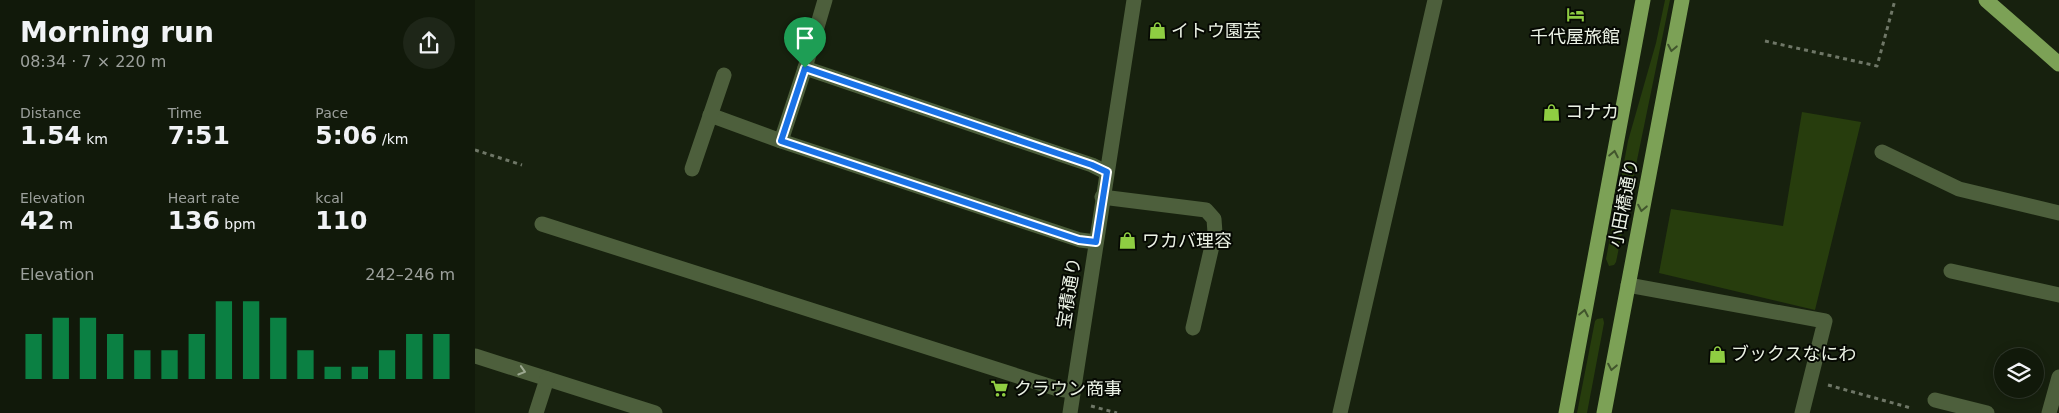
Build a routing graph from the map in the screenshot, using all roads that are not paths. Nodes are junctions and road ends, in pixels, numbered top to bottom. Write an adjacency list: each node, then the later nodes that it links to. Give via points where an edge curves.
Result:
1 (825, 0): 8 (street)
2 (1134, 0): 14 (street, 宝積通り)
3 (1435, 0): 31 (street)
4 (1643, 0): 32 (main road, 小田橋通り, one-way to 4)
5 (1682, 0): 20 (main road, 小田橋通り, one-way to 20)
6 (1986, 0): 7 (main road)
7 (2059, 64)
8 (805, 68): 11 (street); 14 (street)
9 (723, 75): 10 (street)
10 (710, 115): 11 (street); 13 (street)
11 (781, 141): 18 (street, via 1079,240)
12 (1882, 152): 16 (street, via 1959,189)
13 (692, 169)
14 (1107, 172): 15 (street, 宝積通り)
15 (1102, 197): 18 (street, 宝積通り); 22 (street, via 1206,210 1214,219 1215,233)
16 (2059, 213)
17 (542, 224): 26 (street)
18 (1096, 242): 26 (street, 宝積通り)
19 (1951, 271): 21 (street)
20 (1628, 285): 33 (main road, 小田橋通り, one-way to 33); 34 (street, via 1825,322)
21 (2059, 295)
22 (1193, 328)
23 (475, 356): 25 (street, one-way to 25)
24 (2059, 377): 36 (street)
25 (547, 379): 29 (street); 30 (street)
26 (1073, 391): 28 (street, 宝積通り)
27 (1935, 400): 35 (street)
28 (1070, 411)
29 (536, 413)
30 (655, 413)
31 (1340, 413)
32 (1566, 413)
33 (1604, 413)
34 (1802, 413)
35 (1987, 413)
36 (2049, 413)

